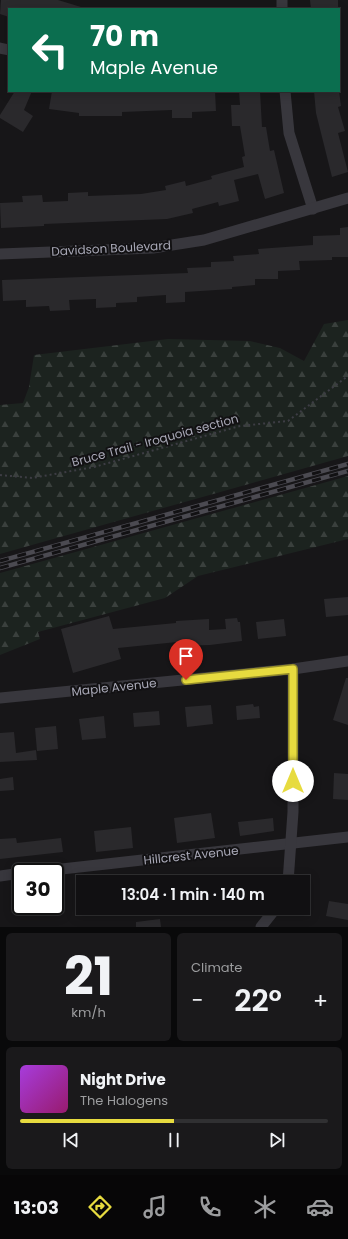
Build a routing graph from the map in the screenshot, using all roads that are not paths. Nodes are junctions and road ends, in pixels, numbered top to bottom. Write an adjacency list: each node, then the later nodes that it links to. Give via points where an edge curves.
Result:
1 (285, 92): 3 (street, via 290,133)
2 (348, 198): 3 (street, Davidson Boulevard)
3 (313, 209): 4 (street, Davidson Boulevard, via 204,240 153,248)
4 (0, 254)
5 (348, 661): 6 (street, Maple Avenue)
6 (293, 669): 7 (street, Maple Avenue); 9 (street)
7 (0, 698)
8 (348, 837): 9 (street, Hillcrest Avenue)
9 (292, 844): 10 (street, Hillcrest Avenue); 12 (street)
10 (64, 869)
11 (12, 875): 13 (street)
12 (289, 875)
13 (0, 876)
14 (270, 915): 15 (street)
15 (261, 927)

